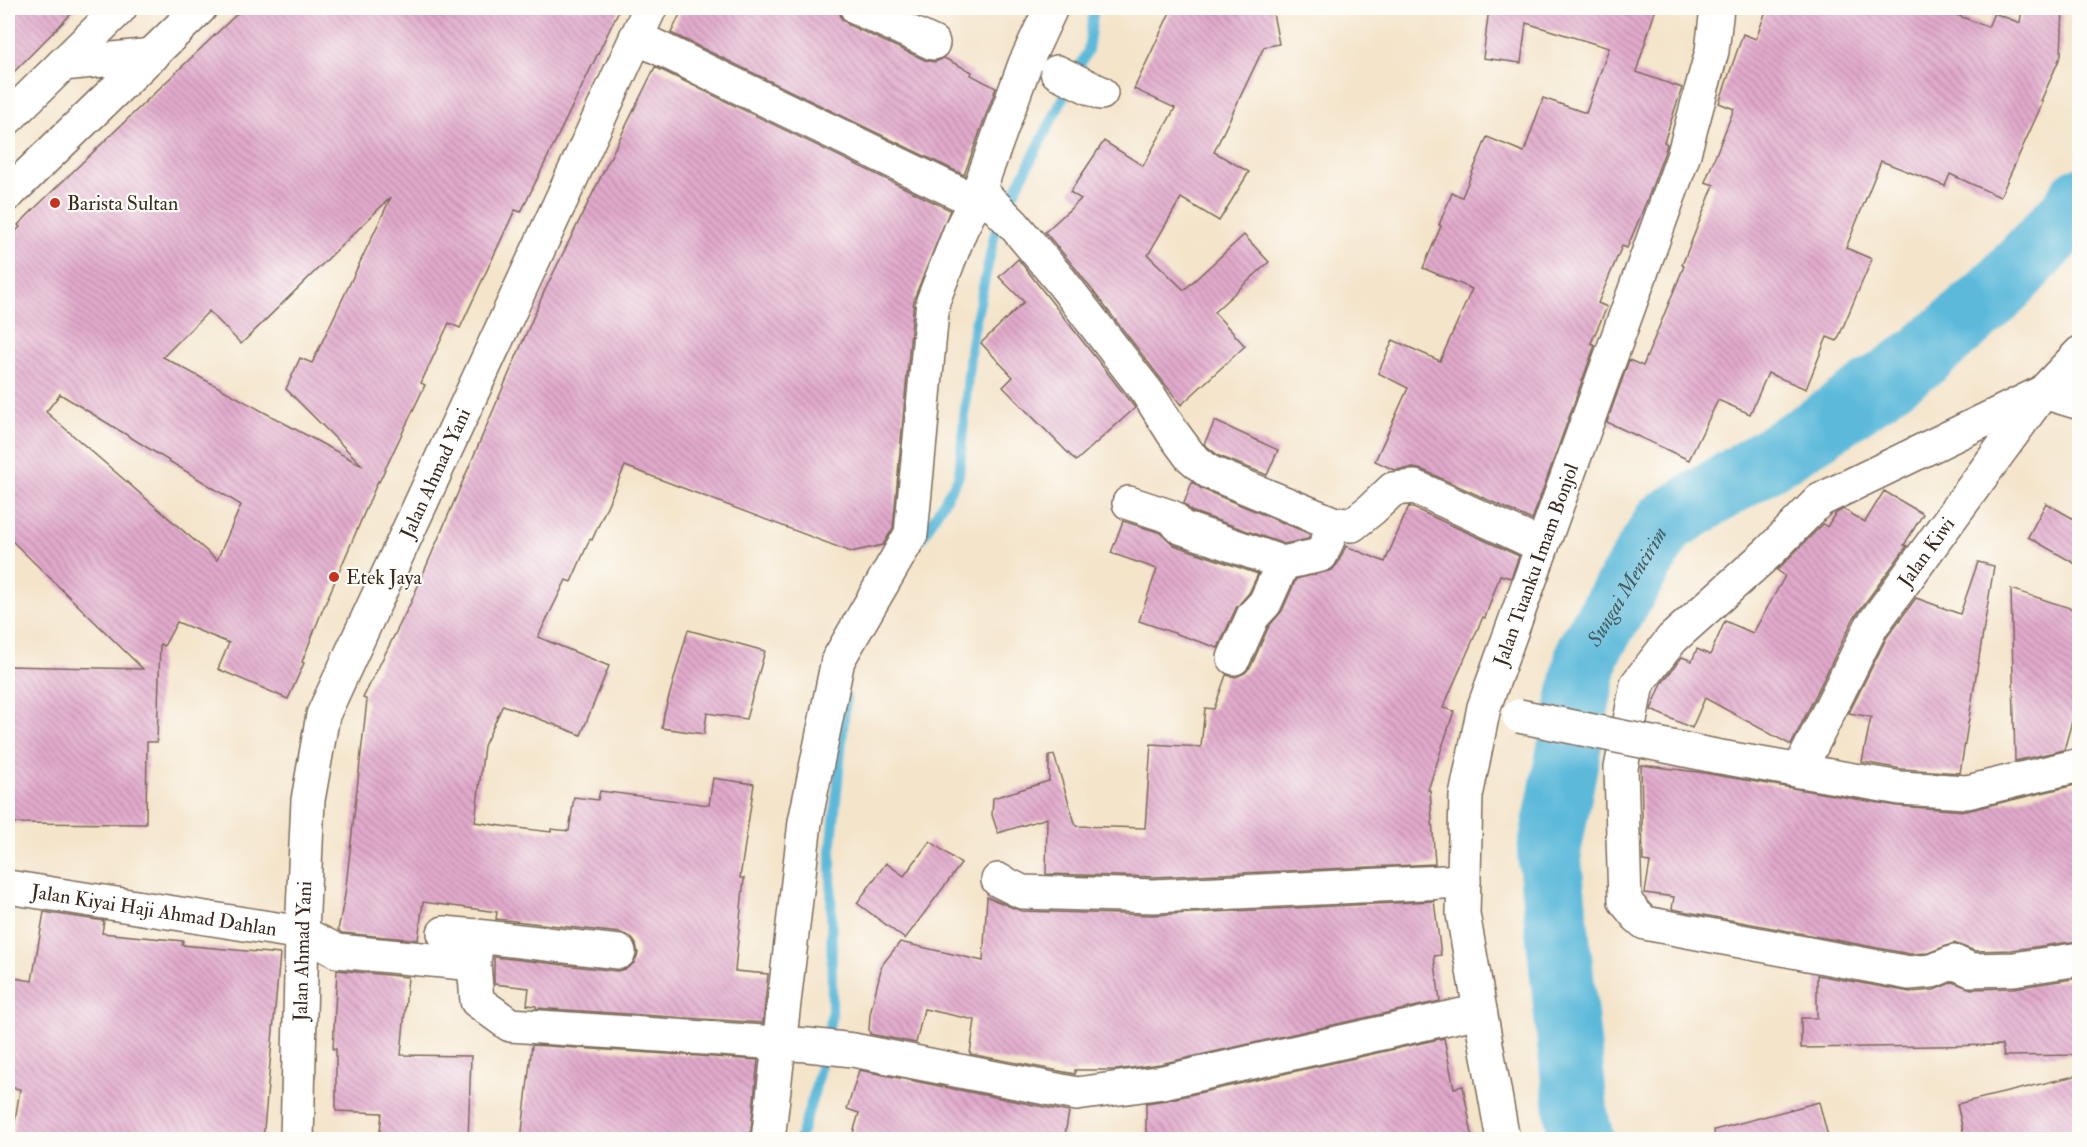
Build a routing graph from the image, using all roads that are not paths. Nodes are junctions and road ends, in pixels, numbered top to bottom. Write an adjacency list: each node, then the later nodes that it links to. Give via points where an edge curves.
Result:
1 (200, 8): 9 (street)
2 (650, 8): 7 (street, Jalan Ahmad Yani)
3 (857, 8): 8 (street)
4 (1051, 8): 15 (street, via 1025,64)
5 (1717, 8): 21 (street, Jalan Tuanku Imam Bonjol, via 1712,51 1683,156)
6 (109, 11): 10 (street)
7 (636, 37): 15 (street); 30 (street, Jalan Ahmad Yani, via 323,715 308,800)
8 (933, 43)
9 (153, 55): 10 (street); 14 (street)
10 (63, 63): 13 (street)
11 (1057, 72): 12 (street)
12 (1101, 93)
13 (8, 118)
14 (8, 194)
15 (982, 200): 20 (street, via 1014,225 1061,281 1148,392 1190,456 1209,472); 36 (street, via 961,229 933,301 911,534 838,660 805,822)
16 (2079, 353): 17 (street, Jalan Kiwi)
17 (2043, 392): 18 (street); 26 (street, Jalan Kiwi, via 1871,627); 34 (street, via 1821,500 1672,639 1637,684 1622,768 1625,901 1646,923 1909,973 1932,971 1954,962 1971,970 1992,970)
18 (2079, 403)
19 (1130, 503): 22 (street, via 1172,517 1180,527)
20 (1335, 524): 21 (street, via 1352,525 1394,489 1415,487); 22 (street, via 1321,555)
21 (1542, 546): 24 (street, Jalan Tuanku Imam Bonjol)
22 (1283, 563): 23 (street)
23 (1234, 658)
24 (1484, 707): 26 (street, bridge); 28 (street, Jalan Tuanku Imam Bonjol, via 1466,796)
25 (2079, 765): 26 (street, via 1967,792 1900,788)
26 (1799, 771)
27 (998, 880): 28 (street, via 1023,892 1154,896)
28 (1464, 881): 35 (street, Jalan Tuanku Imam Bonjol, via 1463,914)
29 (8, 887): 30 (street, Jalan Kiyai Haji Ahmad Dahlan)
30 (302, 933): 32 (street, Jalan Kiyai Haji Ahmad Dahlan, via 337,951); 37 (street, Jalan Ahmad Yani)
31 (444, 933): 32 (street)
32 (475, 950): 33 (street); 36 (street, via 477,1001 510,1025)
33 (619, 952)
34 (2079, 959)
35 (1480, 1011): 36 (street, via 1163,1082 1077,1094 854,1050); 39 (street, Jalan Tuanku Imam Bonjol)
36 (794, 1045): 38 (street)
37 (297, 1140)
38 (768, 1140)
39 (1503, 1140)

